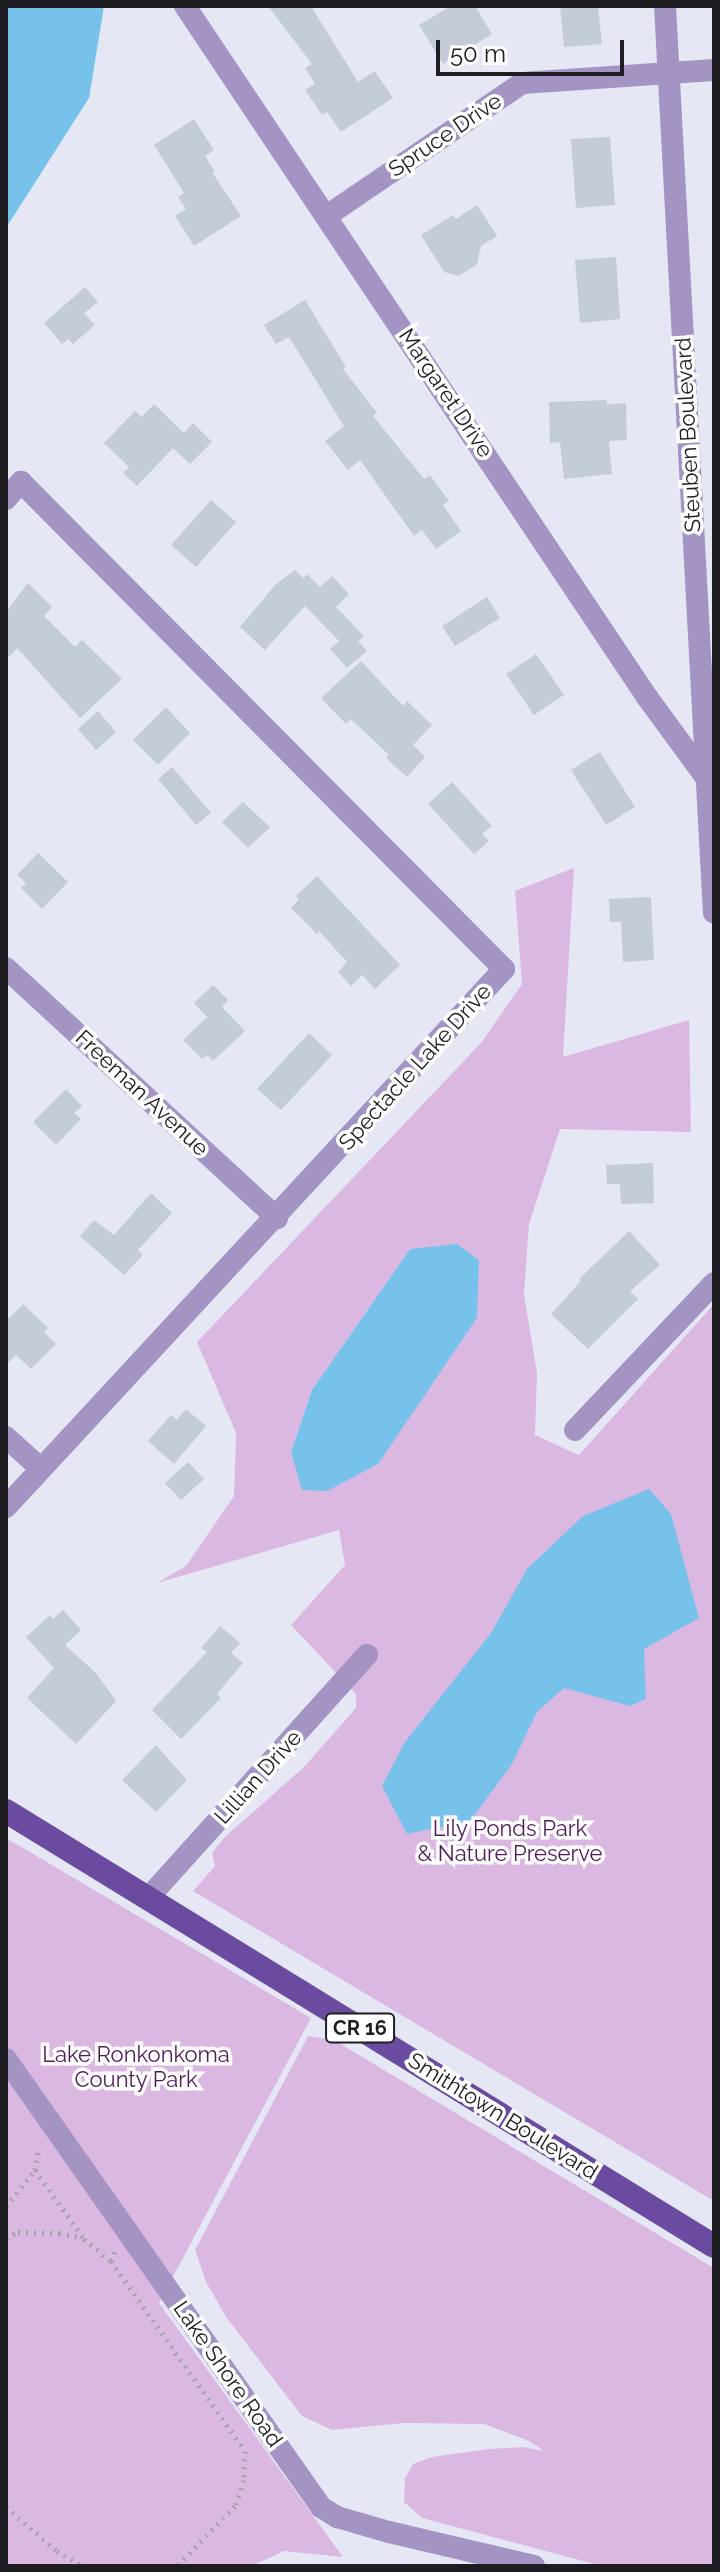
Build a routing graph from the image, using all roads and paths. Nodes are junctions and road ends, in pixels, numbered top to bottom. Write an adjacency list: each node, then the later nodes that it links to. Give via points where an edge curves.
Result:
1 (185, 6): 5 (street, Margaret Drive)
2 (665, 6): 4 (street, Steuben Boulevard)
3 (714, 70): 4 (street, Spruce Drive)
4 (668, 71): 5 (street, Spruce Drive, via 522,83); 7 (street, Steuben Boulevard)
5 (328, 215): 7 (street, Margaret Drive, via 639,684)
6 (6, 499): 10 (street, Spectacle Lake Drive, via 21,482 504,969)
7 (711, 773): 8 (street, Steuben Boulevard)
8 (714, 913)
9 (6, 968): 10 (street, Freeman Avenue)
10 (277, 1218): 14 (street, Spectacle Lake Drive)
11 (714, 1283): 12 (street)
12 (575, 1430)
13 (6, 1437): 14 (street)
14 (41, 1469): 15 (street, Spectacle Lake Drive)
15 (6, 1507)
16 (367, 1655): 18 (street, Lillian Drive)
17 (6, 1811): 18 (main road, Smithtown Boulevard / CR 16)
18 (149, 1897): 24 (main road, Smithtown Boulevard / CR 16)
19 (6, 2059): 29 (street, Lake Shore Road, via 321,2507 389,2532)
20 (6, 2206): 22 (path, via 35,2170)
21 (6, 2238): 22 (path, via 18,2232)
22 (84, 2239): 25 (path)
23 (120, 2240): 25 (path)
24 (714, 2246)
25 (111, 2261): 28 (path, via 245,2451 244,2480 235,2506)
26 (6, 2507): 27 (path)
27 (82, 2566)
28 (177, 2566)
29 (534, 2566)

